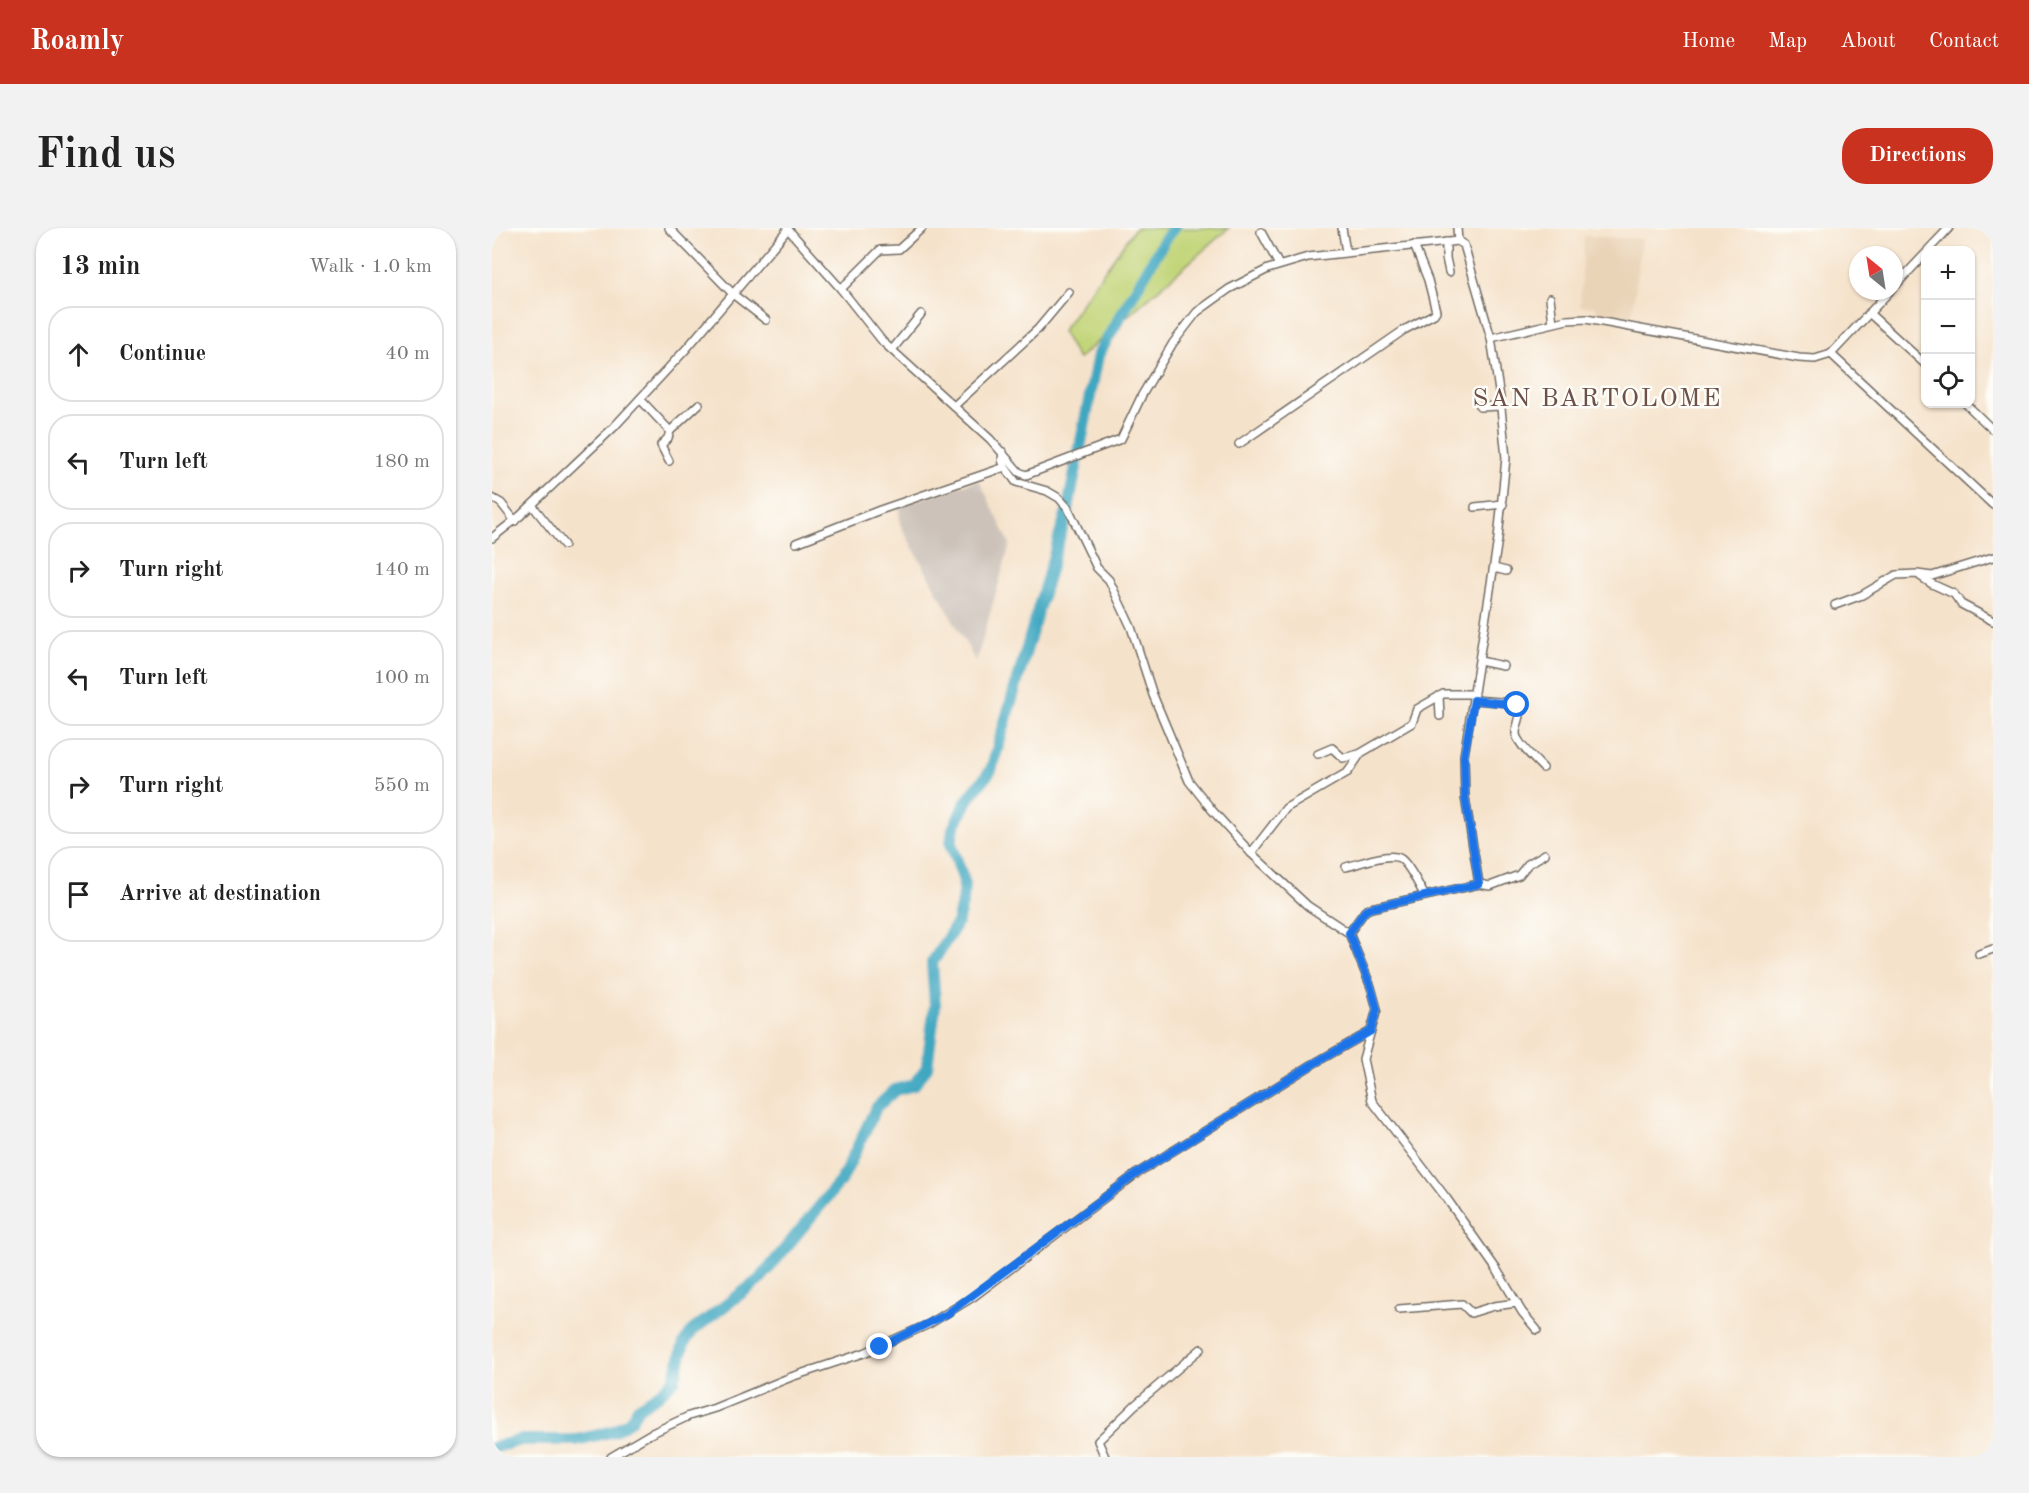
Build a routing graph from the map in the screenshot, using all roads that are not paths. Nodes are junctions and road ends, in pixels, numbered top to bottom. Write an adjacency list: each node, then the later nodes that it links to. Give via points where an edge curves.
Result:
1 (669, 228): 19 (street)
2 (922, 228): 17 (street, via 899,249 880,250)
3 (1342, 228): 12 (street)
4 (1457, 228): 8 (street)
5 (1949, 228): 11 (street)
6 (788, 229): 17 (street); 19 (street)
7 (1261, 232): 14 (street)
8 (1458, 241): 9 (street); 26 (street, via 1466,250)
9 (1446, 242): 10 (street); 15 (street)
10 (1414, 245): 12 (street); 38 (street, via 1435,299 1436,312)
11 (1932, 246)
12 (1346, 252): 14 (street)
13 (1921, 258): 16 (street)
14 (1279, 265): 39 (street, via 1220,295 1193,316 1156,370 1119,440 1026,475)
15 (1449, 272)
16 (1903, 277)
17 (841, 289): 27 (street)
18 (1069, 292): 33 (street, via 1038,329)
19 (734, 295): 24 (street); 30 (street)
20 (1550, 298): 25 (street)
21 (1881, 300): 22 (street)
22 (1869, 313): 28 (street); 29 (street)
23 (921, 314): 27 (street)
24 (766, 320)
25 (1553, 323): 26 (street); 28 (street, via 1595,320 1808,359)
26 (1491, 338): 32 (street)
27 (892, 350): 33 (street)
28 (1830, 354): 44 (street)
29 (1921, 360)
30 (640, 399): 37 (street); 45 (street)
31 (699, 404): 37 (street)
32 (1501, 405): 34 (street); 43 (street, via 1506,458)
33 (954, 406): 39 (street)
34 (1480, 407)
35 (1970, 408): 36 (street)
36 (1993, 430)
37 (670, 431): 40 (street, via 661,445)
38 (1239, 444)
39 (1003, 452): 41 (street)
40 (669, 461)
41 (1005, 467): 49 (street); 65 (street, via 1016,482 1047,491 1068,508 1131,627 1152,695 1189,781)
42 (492, 498): 47 (street)
43 (1503, 504): 46 (street); 52 (street)
44 (1993, 505)
45 (532, 506): 47 (street); 50 (street)
46 (1474, 507)
47 (515, 521): 48 (street)
48 (492, 538)
49 (796, 543)
50 (564, 545)
51 (1993, 557): 54 (street, via 1932,576)
52 (1494, 568): 53 (street); 57 (street)
53 (1506, 571)
54 (1917, 574): 55 (street, via 1896,575); 56 (street)
55 (1835, 605)
56 (1993, 621)
57 (1480, 661): 58 (street); 60 (street)
58 (1503, 666)
59 (1439, 696): 60 (street); 61 (street); 62 (street, via 1415,710 1413,723)
60 (1474, 697): 64 (street, via 1519,706 1518,740); 68 (street, via 1464,756 1465,797)
61 (1440, 716)
62 (1361, 753): 63 (street, via 1343,758 1332,748); 65 (street, via 1348,772 1286,808)
63 (1318, 754)
64 (1543, 768)
65 (1251, 853): 70 (street, via 1308,906)
66 (1545, 854): 68 (street, via 1519,875 1490,886)
67 (1346, 867): 69 (street, via 1386,856 1398,857)
68 (1479, 884): 69 (street)
69 (1425, 896): 70 (street, via 1371,908)
70 (1349, 933): 73 (street, via 1377,1009)
71 (1993, 949): 72 (street)
72 (1979, 954)
73 (1371, 1031): 74 (street, via 1363,1059 1372,1101 1447,1199); 78 (street, via 1136,1174 938,1319 864,1353 683,1419)
74 (1516, 1303): 75 (street, via 1471,1313 1462,1304); 76 (street)
75 (1399, 1309)
76 (1537, 1330)
77 (1201, 1349): 79 (street, via 1098,1441)
78 (611, 1457)
79 (1105, 1457)

